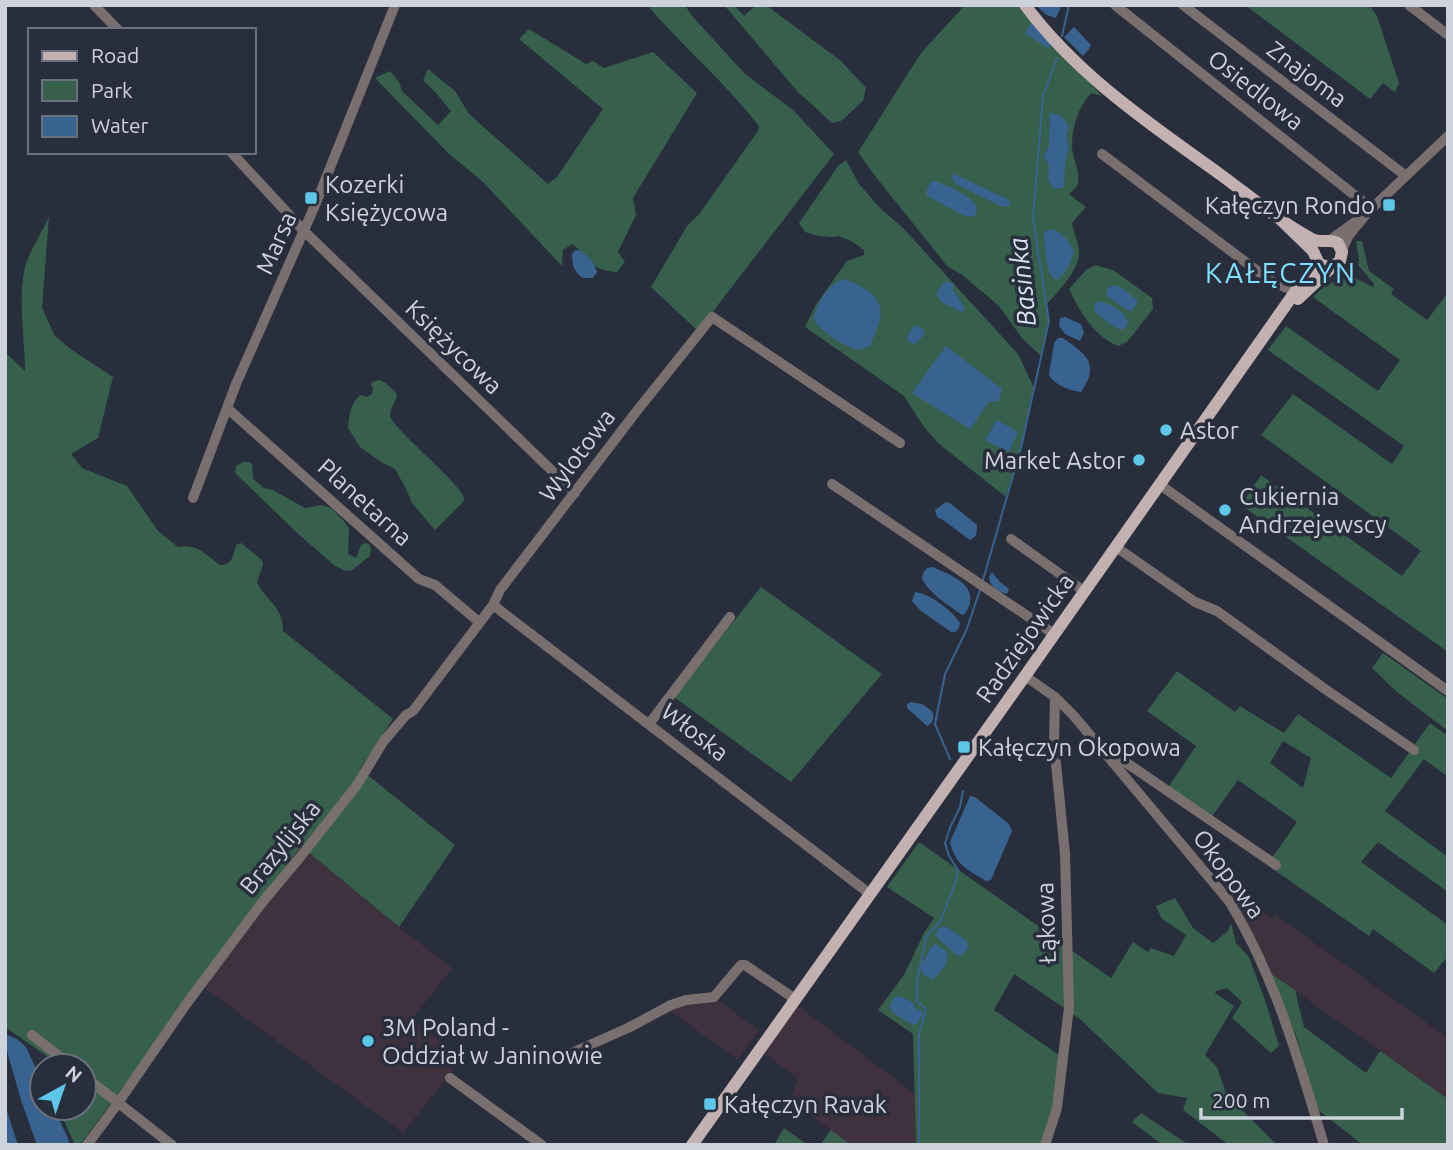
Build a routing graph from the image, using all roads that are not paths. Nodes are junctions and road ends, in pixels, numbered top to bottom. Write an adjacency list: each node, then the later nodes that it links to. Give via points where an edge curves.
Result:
1 (94, 5): 7 (street)
2 (395, 5): 15 (street, Marsa)
3 (1025, 5): 14 (main road, via 1106,91)
4 (1115, 5): 13 (street, Osiedlowa)
5 (1183, 5): 12 (street, Znajoma)
6 (1409, 5): 8 (street)
7 (116, 28)
8 (1448, 35)
9 (1448, 136): 12 (street)
10 (233, 154): 15 (street, Księżycowa)
11 (1102, 154): 21 (street, via 1260,272)
12 (1406, 176): 13 (street)
13 (1370, 211): 17 (street); 18 (street)
14 (1278, 217): 16 (main road); 17 (main road, via 1313,240)
15 (304, 231): 23 (street, Marsa); 27 (street, Księżycowa)
16 (1292, 232): 19 (main road); 21 (main road, via 1309,261)
17 (1326, 241): 18 (main road, via 1338,243); 19 (main road, via 1318,245)
18 (1342, 250): 20 (main road, via 1340,261)
19 (1316, 257): 20 (main road, via 1323,266); 21 (main road, Radziejowicka)
20 (1332, 267): 22 (main road, Radziejowicka)
21 (1295, 292): 22 (main road, Radziejowicka)
22 (1271, 327): 26 (main road, Radziejowicka)
23 (227, 408): 28 (street, Marsa); 34 (street, Planetarna, via 419,579 435,585)
24 (900, 443): 27 (street, Wylotowa, via 712,317)
25 (832, 484): 35 (street)
26 (1159, 484): 30 (main road, Radziejowicka); 37 (street)
27 (575, 493): 32 (street, Wylotowa)
28 (192, 498)
29 (1010, 539): 31 (street)
30 (1116, 547): 31 (main road, Radziejowicka); 40 (street, via 1195,602 1217,611)
31 (1084, 592): 35 (main road, Radziejowicka)
32 (493, 605): 34 (street, Wylotowa); 39 (street, Włoska)
33 (730, 617): 39 (street)
34 (479, 622): 50 (street, Brazylijska, via 413,711 383,741 357,785 261,904)
35 (1054, 634): 36 (main road, Radziejowicka)
36 (1025, 676): 38 (street, Okopowa); 43 (main road, Radziejowicka)
37 (1448, 691)
38 (1055, 697): 41 (street, Okopowa); 55 (street, Łąkowa, via 1069,1007 1057,1108)
39 (649, 724): 43 (street, Włoska)
40 (1414, 750)
41 (1112, 762): 42 (street, via 1121,759); 56 (street, Okopowa, via 1229,901 1243,924 1296,1049)
42 (1276, 865)
43 (870, 894): 44 (main road, Radziejowicka)
44 (795, 999): 47 (street, via 741,965 714,997 671,1005); 54 (main road, Radziejowicka)
45 (32, 1035): 46 (street)
46 (53, 1052)
47 (567, 1058)
48 (450, 1078): 53 (street)
49 (98, 1087): 50 (street)
50 (118, 1103): 51 (street, Brazylijska); 52 (street)
51 (87, 1145)
52 (172, 1145)
53 (542, 1145)
54 (692, 1145)
55 (1045, 1145)
56 (1324, 1145)

